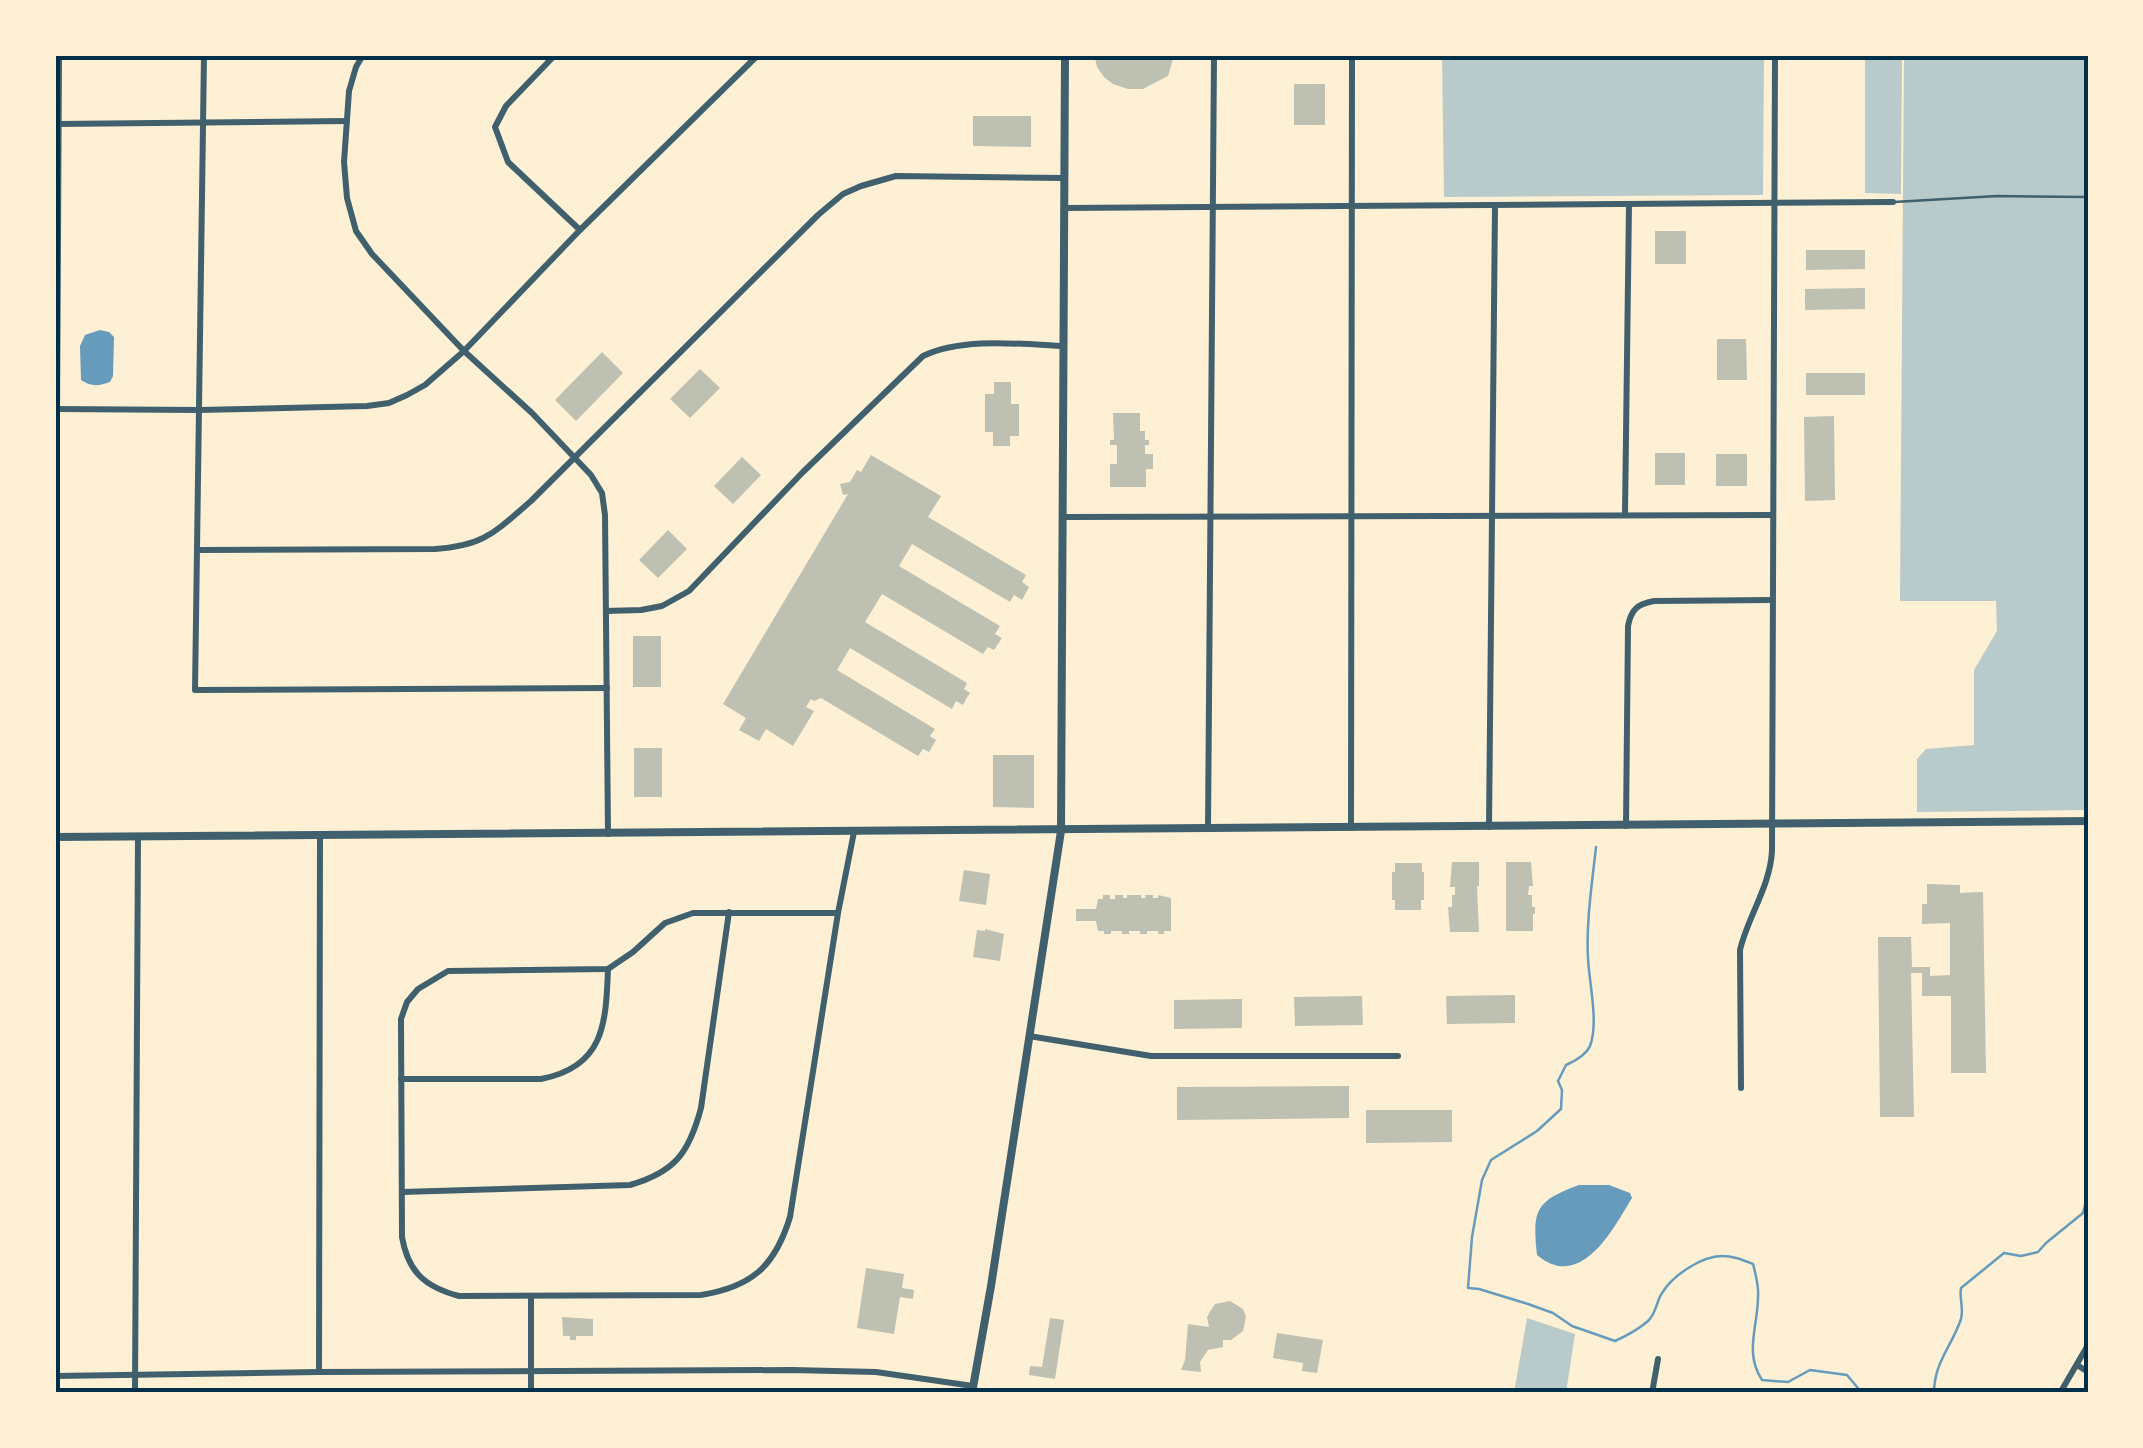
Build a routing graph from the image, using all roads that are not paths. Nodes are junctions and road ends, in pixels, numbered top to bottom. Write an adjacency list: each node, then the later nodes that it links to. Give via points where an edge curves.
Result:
1 (59, 55): 12 (street)
2 (204, 55): 11 (street)
3 (363, 55): 10 (street, via 348,91)
4 (556, 55): 22 (street, via 506,106 495,127 508,162)
5 (758, 55): 22 (street)
6 (1065, 55): 13 (street)
7 (1214, 55): 20 (street)
8 (1352, 55): 19 (street)
9 (1775, 55): 16 (street)
10 (347, 121): 11 (street); 25 (street, via 346,198 356,231)
11 (202, 122): 12 (street); 27 (street)
12 (57, 124): 23 (street)
13 (1064, 178): 21 (street); 28 (street, via 896,176 843,194)
14 (2088, 197): 15 (lane)
15 (1893, 202): 16 (street)
16 (1773, 203): 17 (street); 31 (street)
17 (1629, 204): 18 (street); 29 (street)
18 (1495, 205): 19 (street); 30 (street)
19 (1351, 206): 20 (street); 33 (street)
20 (1213, 207): 21 (street); 32 (street)
21 (1064, 208): 24 (street)
22 (580, 230): 25 (street)
23 (56, 264): 26 (street)
24 (1064, 346): 34 (street); 37 (street, via 941,347 923,356 689,591 662,606)
25 (464, 351): 27 (street, via 425,385 389,403); 28 (street)
26 (56, 409): 27 (street); 38 (street)
27 (199, 410): 35 (street)
28 (575, 458): 35 (street, via 494,533 460,548); 37 (street, via 602,493)
29 (1625, 514): 30 (street); 31 (street)
30 (1492, 515): 33 (street); 44 (street)
31 (1772, 515): 36 (street)
32 (1212, 516): 33 (street); 34 (street); 46 (street)
33 (1353, 516): 45 (street)
34 (1062, 517): 47 (street)
35 (199, 550): 39 (street, via 196,690)
36 (1772, 600): 42 (street); 43 (street, via 1654,602 1631,612)
37 (606, 611): 39 (street)
38 (56, 682): 40 (street)
39 (607, 688): 49 (street)
40 (55, 778)
41 (2088, 822): 42 (street)
42 (1771, 824): 43 (street); 59 (street, via 1771,869 1740,950)
43 (1626, 826): 44 (street)
44 (1489, 827): 45 (street)
45 (1350, 828): 46 (street)
46 (1208, 829): 47 (street)
47 (1061, 831): 48 (street); 56 (street)
48 (854, 832): 49 (street); 54 (street)
49 (608, 834): 50 (street)
50 (320, 836): 52 (street); 66 (street)
51 (55, 837): 52 (street)
52 (138, 838): 68 (street)
53 (728, 912): 54 (street); 55 (street, via 693,913 665,923); 60 (street, via 701,1108 679,1159 630,1185)
54 (838, 912): 61 (street, via 790,1216 774,1256 760,1272 701,1296)
55 (608, 968): 58 (street, via 607,1005 595,1047 563,1075); 58 (street, via 448,971 407,1002 400,1019)
56 (1028, 1036): 57 (street, via 1171,1057); 70 (street)
57 (1398, 1056)
58 (401, 1079): 60 (street)
59 (1740, 1088)
60 (402, 1192): 61 (street, via 405,1254 427,1283 459,1296)
61 (531, 1296): 65 (street)
62 (2088, 1345): 64 (street)
63 (1658, 1358): 73 (street)
64 (2077, 1364): 67 (street); 74 (street)
65 (531, 1371): 66 (street); 70 (street, via 876,1372); 72 (street)
66 (319, 1372): 68 (street)
67 (2088, 1372)
68 (134, 1375): 69 (street); 71 (street)
69 (55, 1376)
70 (973, 1390)
71 (134, 1393)
72 (530, 1393)
73 (1652, 1393)
74 (2060, 1393)

